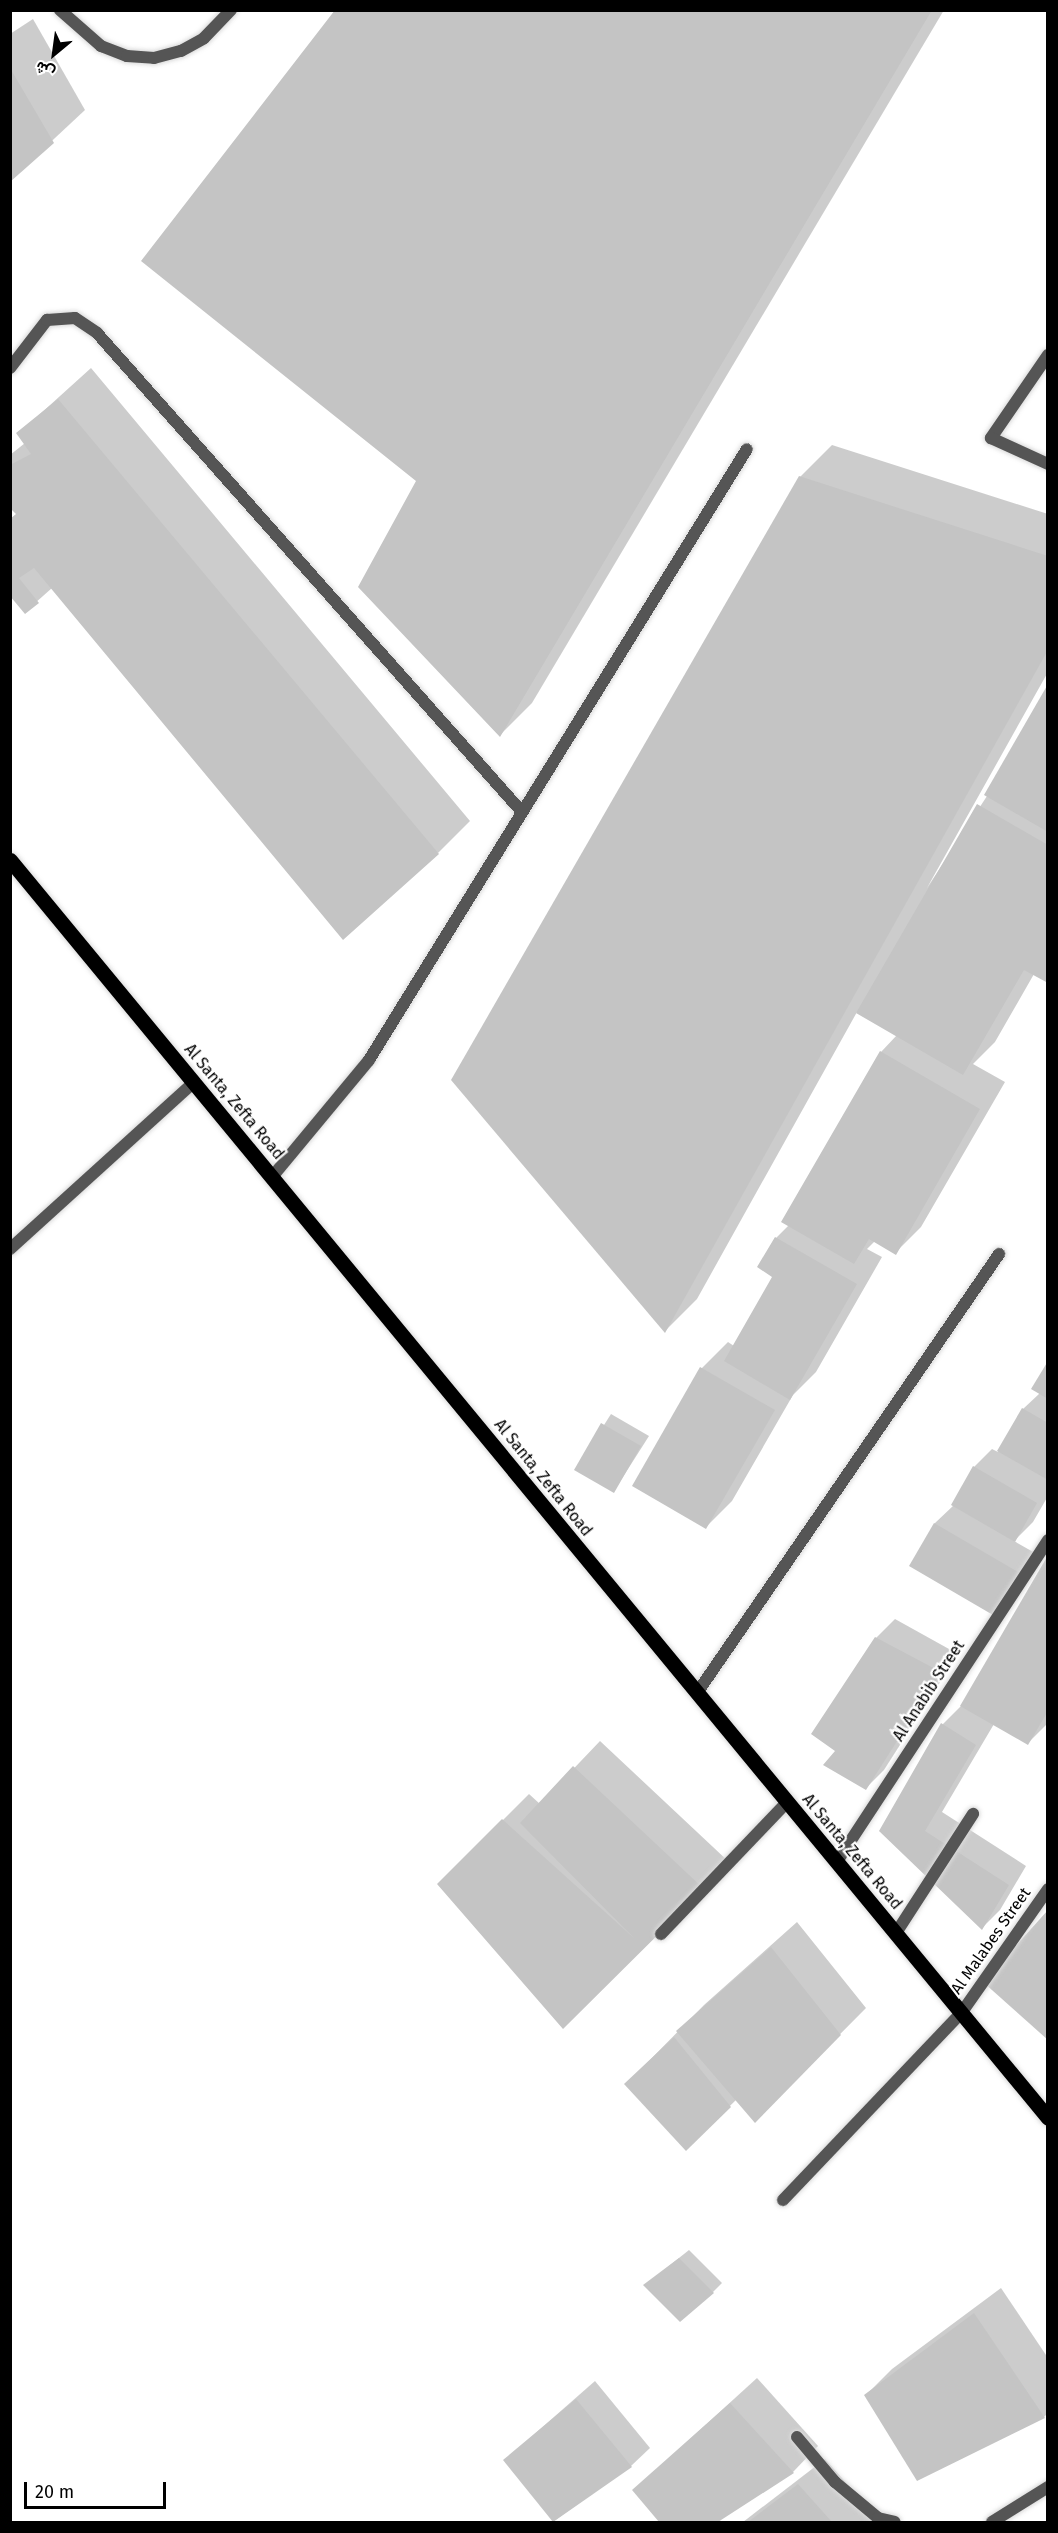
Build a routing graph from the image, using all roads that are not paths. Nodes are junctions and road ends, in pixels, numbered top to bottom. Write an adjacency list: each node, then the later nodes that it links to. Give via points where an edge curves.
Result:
1 (60, 10): 2 (street, via 101,46 127,56 154,57 180,51 204,38)
2 (231, 10)
3 (1047, 355): 6 (street, via 991,438)
4 (10, 369): 7 (street, via 47,320 75,318 97,333)
5 (747, 449): 7 (street)
6 (1047, 464)
7 (522, 812): 10 (street, via 369,1060)
8 (10, 860): 9 (main road, Al Santa, Zefta Road)
9 (194, 1082): 10 (main road, Al Santa, Zefta Road); 11 (street)
10 (272, 1177): 14 (main road, Al Santa, Zefta Road)
11 (10, 1249)
12 (999, 1254): 14 (street)
13 (1047, 1540): 17 (street, Al Anabib Street)
14 (697, 1693): 15 (main road, Al Santa, Zefta Road)
15 (787, 1802): 17 (main road, Al Santa, Zefta Road); 20 (street)
16 (973, 1814): 19 (street)
17 (838, 1860): 19 (main road, Al Santa, Zefta Road)
18 (1047, 1889): 21 (street, Al Malabes Street)
19 (896, 1933): 21 (main road, Al Santa, Zefta Road)
20 (661, 1934)
21 (962, 2012): 22 (main road, Al Santa, Zefta Road); 23 (street, Al Malabes Street)
22 (1047, 2115)
23 (783, 2200)
24 (797, 2437): 26 (street, via 835,2482 878,2517)
25 (1047, 2487): 27 (street)
26 (895, 2523)
27 (992, 2523)

